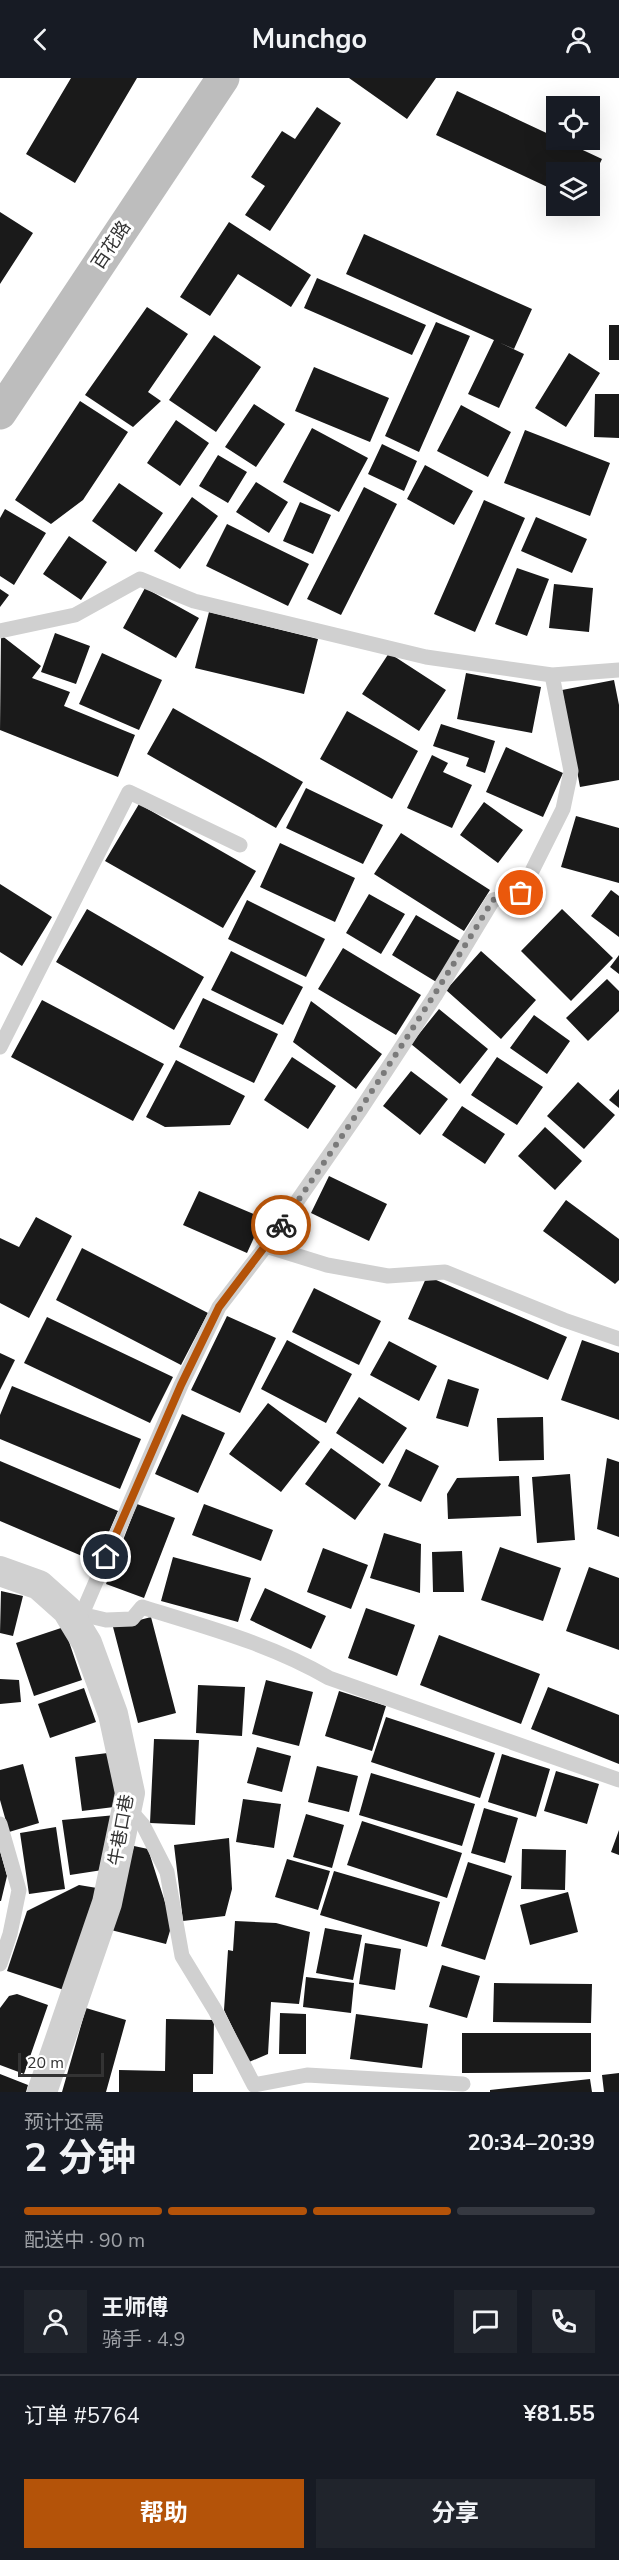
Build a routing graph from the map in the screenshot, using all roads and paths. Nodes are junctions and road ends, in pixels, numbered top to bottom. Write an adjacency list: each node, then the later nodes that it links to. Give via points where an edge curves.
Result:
1 (223, 78): 2 (main road, 百花路)
2 (0, 413)
3 (0, 631): 5 (lane, via 75,615 140,579 194,601 426,657)
4 (619, 670): 5 (lane)
5 (552, 675): 8 (lane, via 571,771 563,809 521,893 493,900 361,1109)
6 (240, 845): 7 (lane, via 129,792)
7 (0, 1047)
8 (266, 1246): 9 (lane, via 327,1265 388,1276 445,1272); 11 (lane, via 219,1307)
9 (619, 1339)
10 (0, 1571): 11 (street, 牛巷口巷, via 39,1585)
11 (74, 1612): 12 (lane, via 106,1620 132,1619 142,1607 256,1644 302,1662 329,1678); 13 (street, 牛巷口巷, via 112,1714 130,1793)
12 (619, 1780)
13 (128, 1808): 16 (lane, via 143,1826 166,1872 182,1956 254,2085 307,2075); 17 (street, 牛巷口巷, via 107,1904)
14 (0, 1824): 15 (lane, via 19,1890)
15 (0, 1964)
16 (463, 2084)
17 (42, 2092)

